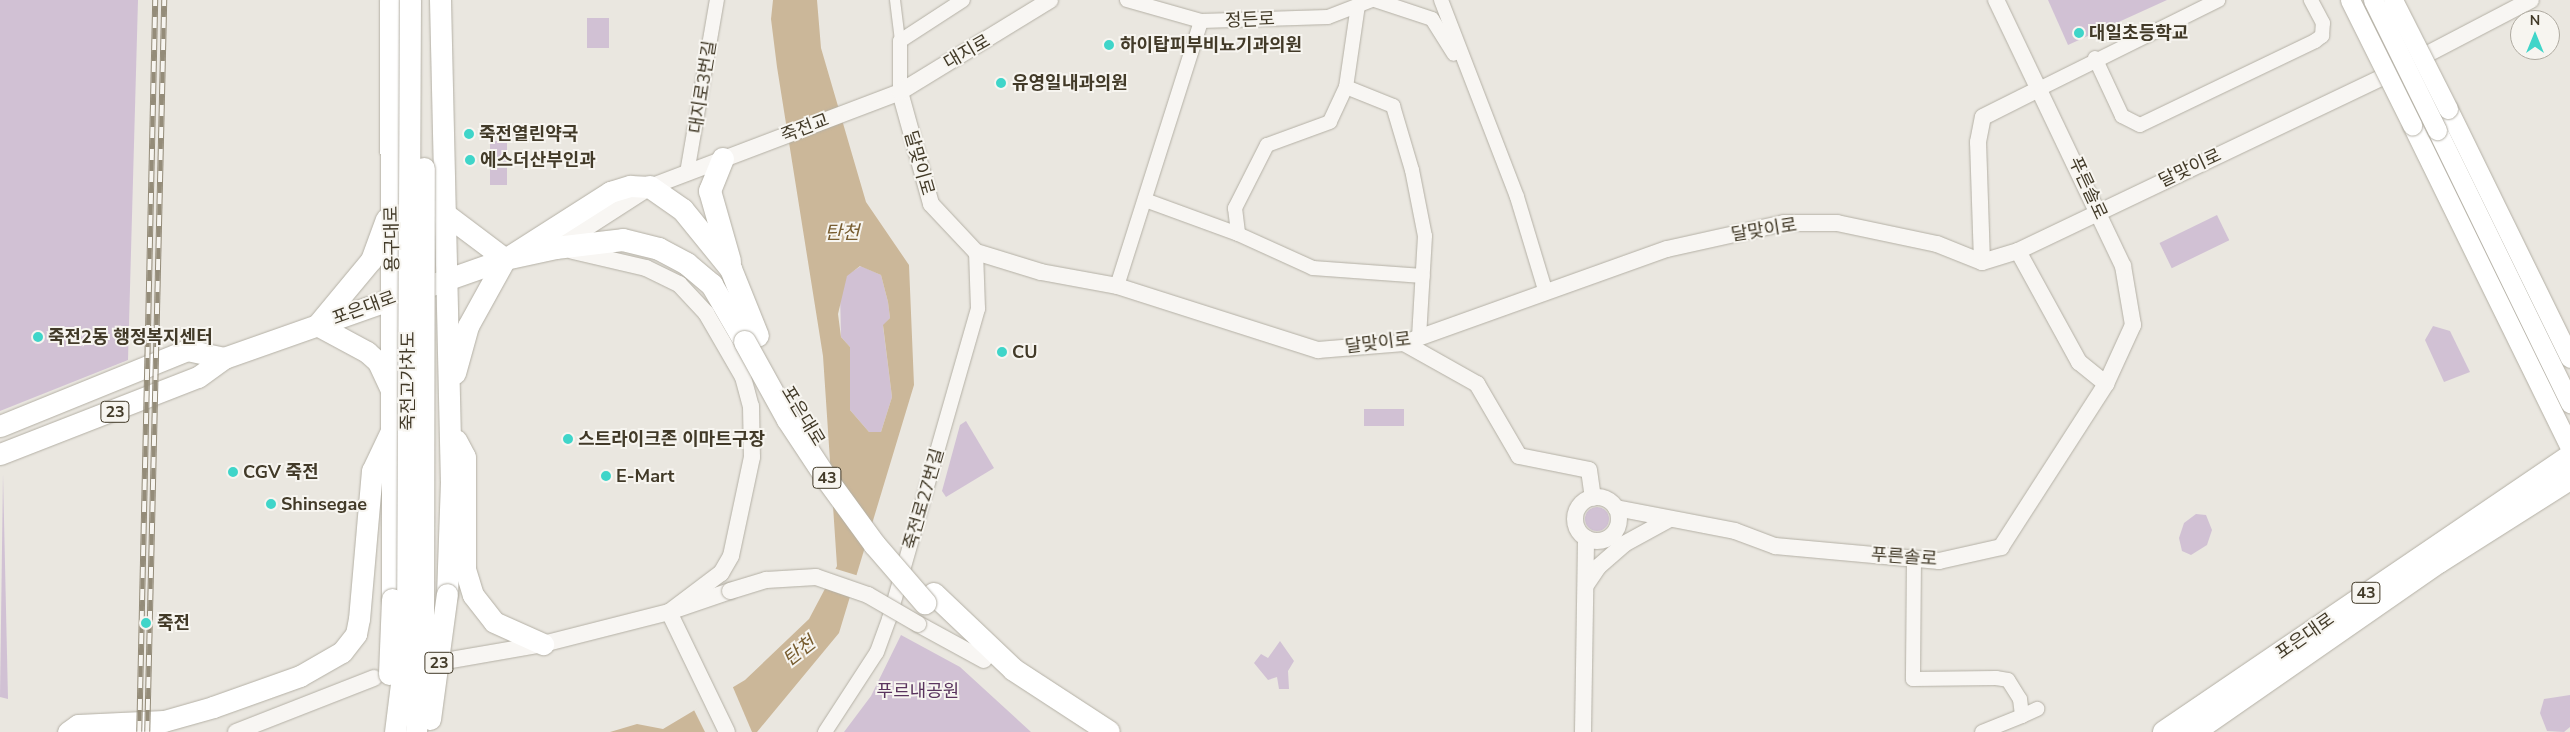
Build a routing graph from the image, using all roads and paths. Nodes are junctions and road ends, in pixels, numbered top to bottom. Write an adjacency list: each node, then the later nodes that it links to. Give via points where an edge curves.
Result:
1 (390, 0): 31 (main road, 용구대로)
2 (410, 0): 81 (main road, 죽전고가차도, bridge, via 407,635)
3 (424, 0): 82 (main road, 죽전고가차도, bridge, via 423,637)
4 (440, 0): 34 (main road)
5 (717, 0): 29 (street, 대지로3번길)
6 (895, 0): 21 (street)
7 (963, 0): 21 (street)
8 (1050, 0): 26 (street, 대지로)
9 (1127, 0): 20 (street, 정든로)
10 (1373, 0): 19 (street, 정든로); 23 (street, via 1432,19)
11 (1441, 0): 23 (street)
12 (1996, 0): 25 (street, 푸른솔로)
13 (2218, 0): 22 (street)
14 (2311, 0): 22 (street, via 2323,23 2322,36 2316,41 2140,125 2122,116)
15 (2350, 0): 60 (main road, bridge)
16 (2373, 0): 56 (main road, bridge)
17 (2393, 0): 51 (main road, bridge)
18 (2531, 0): 33 (street, 달맞이로, via 2397,70)
19 (1358, 5): 20 (street, 정든로, via 1328,17); 24 (street)
20 (1201, 21): 32 (street)
21 (900, 41): 26 (street)
22 (2095, 58): 25 (street)
23 (1469, 78): 45 (street, via 1516,197)
24 (1346, 87): 35 (street, via 1330,122 1267,145 1235,208); 42 (street, via 1393,106 1425,236)
25 (2041, 88): 33 (street, 푸른솔로); 40 (street, via 1983,117 1978,142)
26 (900, 92): 27 (street, 대지로); 38 (street, 달맞이로, via 931,204)
27 (882, 99): 28 (street, 죽전교)
28 (726, 158): 29 (street); 41 (highway, via 710,192)
29 (687, 173): 30 (street)
30 (650, 187): 36 (street); 39 (main road, 포은대로 / 43, via 630,186 610,192); 41 (highway, 포은대로 / 43, via 670,196)
31 (392, 199): 46 (main road, 용구대로); 47 (main road, via 371,260)
32 (1145, 200): 35 (street); 44 (street)
33 (2099, 211): 37 (street, 달맞이로); 54 (street, 푸른솔로, via 2123,266 2133,325)
34 (444, 213): 39 (main road); 43 (main road)
35 (1238, 234): 42 (street, via 1314,268)
36 (556, 248): 39 (main road, 포은대로 / 43); 48 (highway, 포은대로 / 43, via 623,240 659,249 687,264 712,285); 71 (street, via 646,268 679,284 706,313 744,377 751,406 752,457 731,556 721,574)
37 (2018, 251): 40 (street, 달맞이로); 54 (street, via 2079,362)
38 (976, 252): 44 (street, 달맞이로, via 1041,272); 85 (street, 죽전로27번길, via 978,309 889,619 877,652)
39 (505, 259): 43 (main road, 포은대로 / 43); 57 (main road, via 458,352)
40 (1982, 262): 45 (street, 달맞이로, via 1937,244 1837,223 1784,223 1667,249)
41 (732, 270): 48 (highway, 포은대로 / 43)
42 (1423, 276): 49 (street)
43 (445, 280): 46 (main road, 포은대로 / 23); 52 (main road, 23)
44 (1117, 286): 49 (street, 달맞이로, via 1318,350)
45 (1545, 290): 49 (street, 달맞이로)
46 (393, 298): 47 (main road, 포은대로 / 23); 53 (main road, 용구대로)
47 (317, 325): 50 (main road, 포은대로 / 23); 55 (main road, via 378,362)
48 (752, 339): 70 (highway, 포은대로 / 43, via 840,475)
49 (1411, 341): 64 (street, via 1477,384 1519,456 1588,470)
50 (224, 358): 58 (main road, 23, via 187,350); 61 (main road, 포은대로 / 23, via 198,377)
51 (2570, 358)
52 (446, 370): 53 (main road, via 430,360 418,360); 57 (main road, 23)
53 (394, 379): 55 (main road, 용구대로)
54 (2106, 384): 68 (street, 푸른솔로, via 2001,547 1939,561)
55 (394, 400): 59 (main road, 용구대로)
56 (2570, 403)
57 (450, 420): 72 (main road, via 465,457 465,569 473,595 494,622); 83 (main road, 23, bridge, via 447,594)
58 (0, 426)
59 (394, 426): 78 (main road, via 372,471 359,619 356,634 342,652 300,676 213,707 164,721 78,725); 80 (main road, 용구대로, bridge, via 392,599)
60 (2570, 447)
61 (0, 454)
62 (2570, 456): 90 (highway, 포은대로 / 43)
63 (2570, 479): 91 (highway, 포은대로 / 43, via 2438,562)
64 (1593, 498): 65 (street, via 1610,502); 67 (street, via 1576,516)
65 (1616, 508): 66 (street, 푸른솔로); 67 (street, via 1616,532 1601,541)
66 (1668, 520): 68 (street, 푸른솔로, via 1735,532 1775,546); 69 (street, via 1624,544 1598,567)
67 (1586, 538): 69 (street)
68 (1914, 559): 77 (street, via 1913,679 2008,680 2020,699)
69 (1585, 586): 88 (street)
70 (930, 599): 74 (highway, 포은대로 / 43); 87 (highway, 포은대로 / 43, via 1014,670)
71 (669, 612): 72 (street); 74 (street, bridge, via 766,580 816,577 868,595); 84 (street, via 676,634)
72 (543, 644): 73 (street)
73 (451, 660)
74 (984, 660): 86 (highway, 포은대로 / 43, via 1010,682)
75 (374, 678): 79 (street)
76 (2037, 709): 77 (street)
77 (2022, 716): 89 (street)
78 (68, 732)
79 (236, 732)
80 (386, 732)
81 (395, 732)
82 (416, 732)
83 (428, 732)
84 (727, 732)
85 (825, 732)
86 (1085, 732)
87 (1109, 732)
88 (1583, 732)
89 (1982, 732)
90 (2164, 732)
91 (2194, 732)

